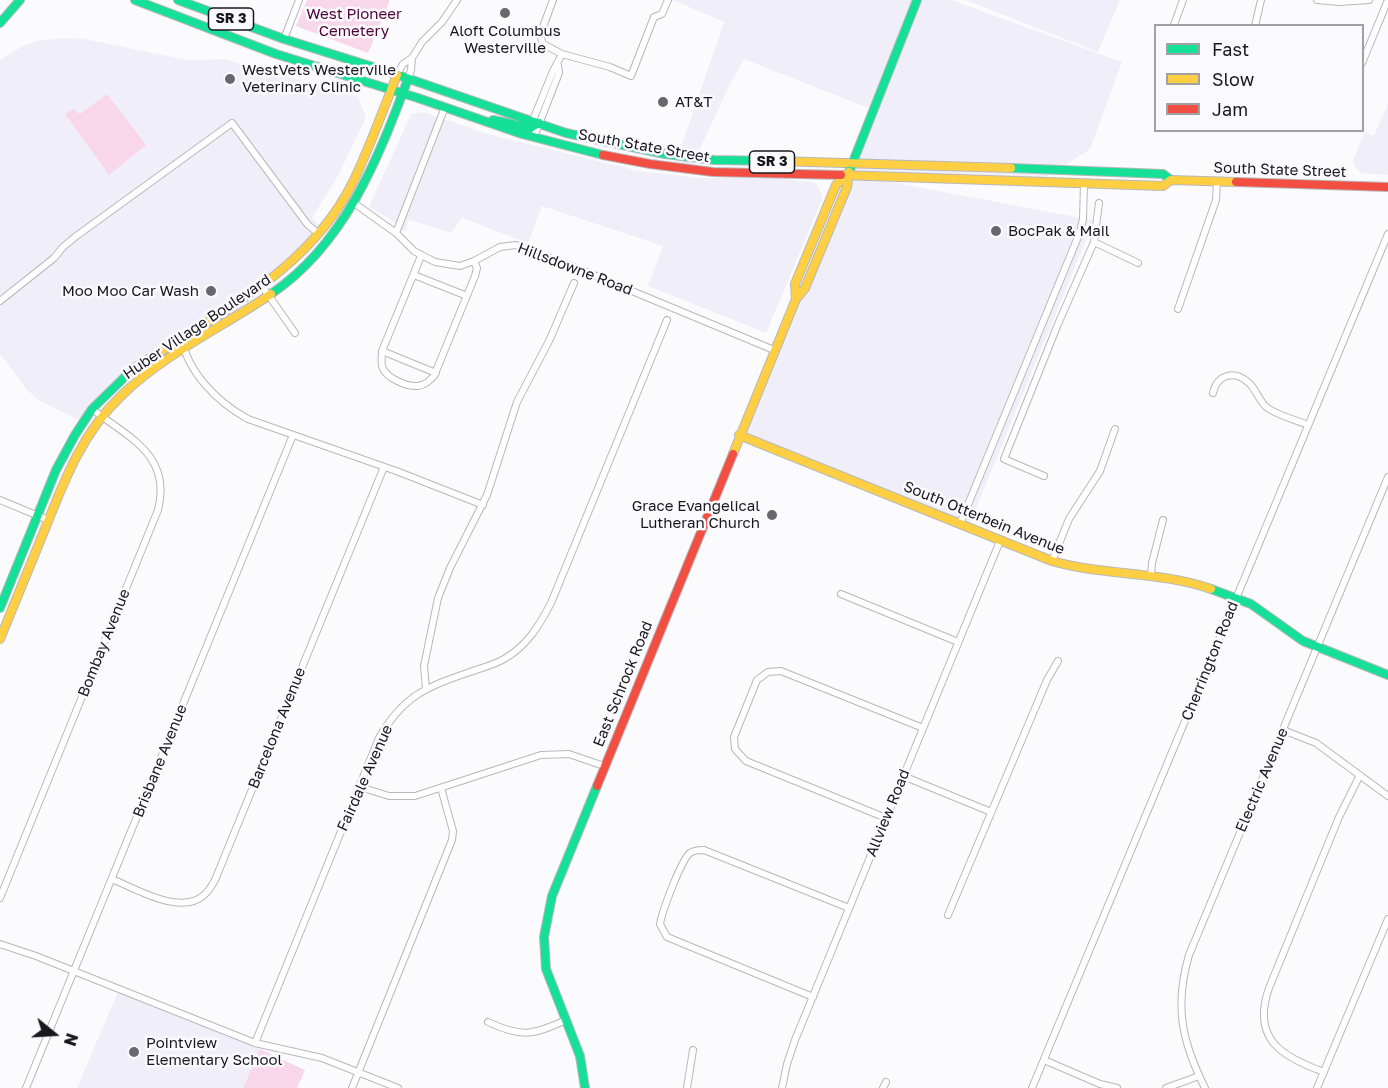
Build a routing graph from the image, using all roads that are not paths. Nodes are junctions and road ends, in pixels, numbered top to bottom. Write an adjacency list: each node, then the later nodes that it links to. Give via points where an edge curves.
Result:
1 (20, 0): 14 (main road)
2 (135, 0): 23 (main road, South State Street / SR 3, via 276,54)
3 (178, 0): 17 (main road, South State Street / SR 3)
4 (299, 0): 17 (street)
5 (457, 0): 19 (street)
6 (553, 0): 18 (street, via 540,39 547,48)
7 (668, 0): 18 (street, via 662,14 654,17 631,76)
8 (917, 0): 32 (main road, East Schrock Road)
9 (1183, 0): 15 (street)
10 (1261, 0): 16 (street)
11 (1317, 0): 12 (street)
12 (1370, 0)
13 (1388, 0): 20 (street)
14 (0, 23)
15 (1174, 24)
16 (1255, 24)
17 (284, 39): 21 (main road, South State Street / SR 3)
18 (562, 54): 26 (street, via 559,73)
19 (412, 58): 21 (street); 22 (street)
20 (1364, 58)
21 (397, 75): 22 (main road, South State Street / SR 3); 23 (main road, Huber Village Boulevard)
22 (408, 79): 24 (main road, Huber Village Boulevard); 26 (main road, South State Street / SR 3)
23 (392, 89): 24 (main road, South State Street / SR 3); 48 (main road, Huber Village Boulevard, via 353,183)
24 (403, 93): 25 (main road, South State Street / SR 3); 45 (main road, Huber Village Boulevard)
25 (445, 107): 26 (main road, South State Street / SR 3, via 481,120); 47 (street)
26 (533, 129): 27 (main road, South State Street / SR 3); 28 (main road, South State Street / SR 3)
27 (601, 142): 28 (main road, via 569,139); 30 (main road, South State Street / SR 3)
28 (562, 145): 29 (main road, South State Street / SR 3)
29 (585, 151): 30 (main road, via 603,148 685,162); 34 (main road, South State Street / SR 3)
30 (692, 158): 31 (main road, South State Street / SR 3)
31 (761, 162): 32 (main road, South State Street / SR 3); 34 (main road, via 741,166 701,163)
32 (852, 162): 33 (main road, South State Street / SR 3); 37 (main road, East Schrock Road)
33 (948, 166): 35 (main road, South State Street / SR 3); 37 (main road, via 939,170 857,169)
34 (690, 170): 37 (main road, South State Street / SR 3)
35 (1085, 171): 36 (main road, South State Street / SR 3); 39 (main road, via 1077,177 1021,175)
36 (1143, 173): 38 (main road, South State Street / SR 3); 42 (main road, via 1127,179 1091,177)
37 (848, 174): 39 (main road, South State Street / SR 3); 65 (main road, East Schrock Road, via 836,185 795,284 796,299)
38 (1163, 174): 40 (main road); 43 (main road, via 1160,180)
39 (1004, 180): 42 (main road, South State Street / SR 3)
40 (1171, 180): 41 (main road, South State Street / SR 3); 43 (main road, South State Street / SR 3, via 1162,186)
41 (1217, 181): 44 (main road, South State Street / SR 3); 60 (street, via 1216,200)
42 (1084, 183): 43 (main road, South State Street / SR 3); 83 (street, via 1083,219 1077,240)
43 (1130, 184)
44 (1388, 187)
45 (354, 203): 47 (street, Hillsdowne Road); 57 (main road, Huber Village Boulevard, via 333,236)
46 (1099, 203): 50 (street)
47 (396, 233): 51 (street, Hillsdowne Road)
48 (319, 234): 56 (main road, Huber Village Boulevard); 59 (street, via 308,225 232,123 75,237)
49 (1388, 234): 71 (street, Cherrington Road)
50 (1094, 242): 53 (street); 76 (street, via 1004,459)
51 (421, 256): 52 (street, Hillsdowne Road, via 460,266); 54 (street)
52 (474, 261): 58 (street, via 477,268); 65 (street, Hillsdowne Road, via 500,247 521,246)
53 (1138, 263)
54 (414, 274): 58 (street); 66 (street)
55 (574, 284): 79 (street, via 517,402)
56 (262, 286): 57 (street); 63 (main road, Huber Village Boulevard)
57 (268, 296): 62 (street); 64 (main road, Huber Village Boulevard)
58 (467, 296): 67 (street)
59 (0, 301)
60 (1178, 309)
61 (667, 320): 95 (street, Fairdale Avenue, via 540,625 503,660)
62 (295, 333)
63 (177, 339): 64 (street); 69 (main road, Huber Village Boulevard, via 127,373)
64 (184, 349): 70 (main road, Huber Village Boulevard, via 141,377); 73 (street, via 215,396 231,410)
65 (774, 350): 74 (main road, East Schrock Road)
66 (382, 351): 67 (street); 67 (street, via 382,368 398,382 416,386 427,383)
67 (436, 372)
68 (1213, 393): 71 (street, via 1221,378 1236,376 1250,384 1269,409)
69 (92, 409): 70 (street, Bombay Avenue); 80 (main road, Huber Village Boulevard, via 67,448)
70 (101, 417): 81 (main road, Huber Village Boulevard, via 78,453); 107 (street, Bombay Avenue, via 137,442 151,458 161,483 161,497)
71 (1308, 425): 88 (street, Cherrington Road)
72 (1115, 429): 85 (street, via 1100,471 1078,502)
73 (293, 435): 75 (street); 106 (street, Brisbane Avenue)
74 (739, 435): 83 (main road, South Otterbein Avenue); 98 (main road, East Schrock Road)
75 (384, 467): 79 (street); 106 (street, Barcelona Avenue, via 211,887 195,901 184,904 163,900)
76 (1044, 476)
77 (1388, 477): 92 (street, Electric Avenue)
78 (0, 500): 80 (street)
79 (483, 505): 95 (street, via 438,598 424,666)
80 (38, 516): 81 (street); 89 (main road, Huber Village Boulevard)
81 (48, 520): 90 (main road, Huber Village Boulevard)
82 (1163, 520): 86 (street)
83 (960, 524): 84 (main road, South Otterbein Avenue)
84 (1000, 541): 85 (main road, South Otterbein Avenue); 91 (street, Allview Road)
85 (1052, 561): 86 (main road, South Otterbein Avenue, via 1077,568)
86 (1151, 575): 88 (main road, South Otterbein Avenue, via 1188,581)
87 (841, 594): 91 (street)
88 (1236, 598): 92 (main road, South Otterbein Avenue); 118 (street, Cherrington Road)
89 (0, 608)
90 (0, 639)
91 (958, 642): 96 (street, Allview Road)
92 (1317, 647): 94 (main road, South Otterbein Avenue); 97 (street, Electric Avenue)
93 (1058, 662): 104 (street)
94 (1388, 675)
95 (426, 688): 101 (street, Fairdale Avenue, via 388,723)
96 (923, 728): 100 (street, Allview Road); 105 (street, via 781,671 768,672 753,690 734,737 735,749 746,761)
97 (1283, 730): 99 (street, via 1316,743); 121 (street, Electric Avenue, via 1183,977 1183,1029)
98 (604, 766): 102 (street, via 569,754 541,755); 114 (main road, East Schrock Road, via 545,923 546,969)
99 (1360, 775): 103 (street); 120 (street, via 1339,817 1263,1008 1269,1037 1280,1052)
100 (903, 776): 104 (street); 105 (street, Allview Road)
101 (360, 787): 102 (street, via 389,796 415,796); 116 (street, Fairdale Avenue)
102 (441, 788): 119 (street, via 449,810 452,840)
103 (1388, 796)
104 (991, 812): 109 (street)
105 (885, 818): 108 (street, Allview Road)
106 (112, 879): 112 (street, Brisbane Avenue)
107 (0, 898)
108 (849, 908): 113 (street, Allview Road); 113 (street, via 704,850 689,854 684,860 672,889 660,924 667,937)
109 (948, 915)
110 (1388, 919): 120 (street)
111 (0, 944): 112 (street)
112 (75, 970): 116 (street); 122 (street, Brisbane Avenue)
113 (813, 997): 127 (street, Allview Road, via 787,1064)
114 (566, 1020): 115 (street, via 525,1033 508,1032); 125 (main road, East Schrock Road, via 580,1056)
115 (488, 1022)
116 (255, 1043): 119 (street, via 322,1058)
117 (693, 1050): 126 (street)
118 (1044, 1060): 128 (street, Cherrington Road); 129 (street)
119 (358, 1072): 123 (street); 124 (street)
120 (1324, 1072): 132 (street)
121 (1199, 1076): 130 (street); 131 (street, Electric Avenue)
122 (26, 1088)
123 (352, 1088)
124 (398, 1088)
125 (585, 1088)
126 (687, 1088)
127 (782, 1088)
128 (1032, 1088)
129 (1117, 1088)
130 (1166, 1088)
131 (1205, 1088)
132 (1317, 1088)

